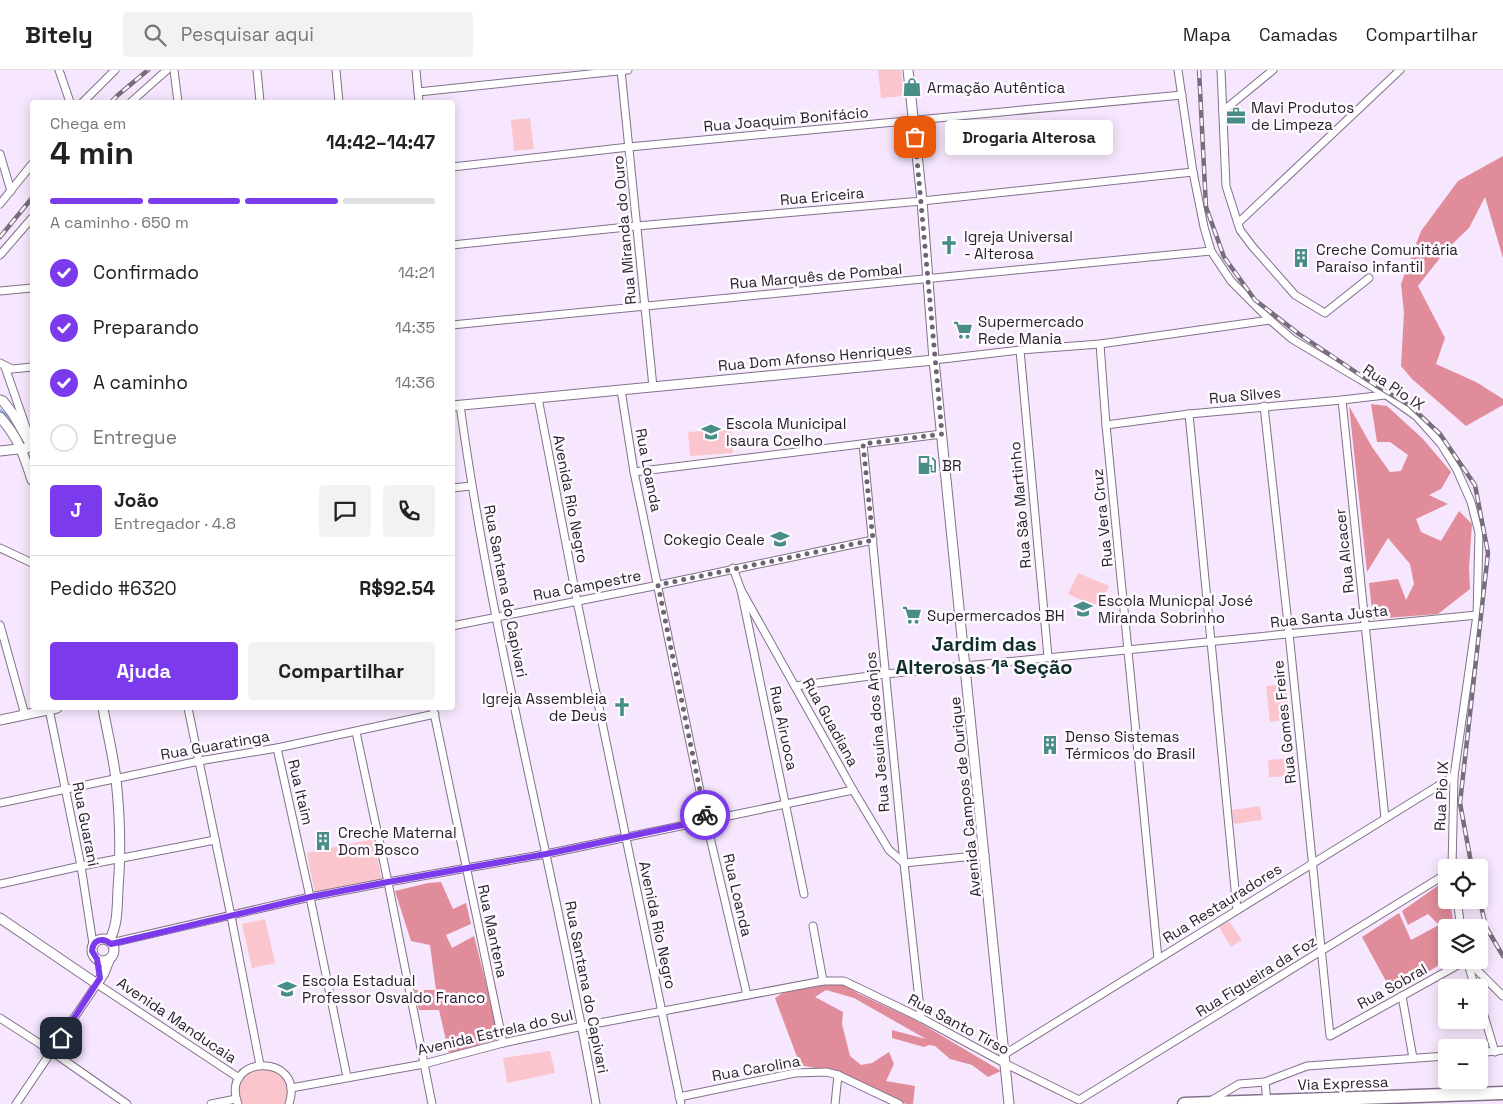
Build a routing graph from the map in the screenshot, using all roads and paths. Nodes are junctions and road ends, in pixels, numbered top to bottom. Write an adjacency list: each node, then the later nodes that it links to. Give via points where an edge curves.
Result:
1 (59, 70): 16 (street)
2 (115, 70): 17 (street)
3 (167, 70): 18 (street)
4 (174, 70): 19 (street)
5 (257, 70): 20 (street)
6 (336, 70): 21 (street)
7 (416, 70): 14 (street)
8 (624, 70): 14 (street); 25 (street, Rua Miranda do Ouro)
9 (908, 70): 24 (street, Avenida Campos de Ourique)
10 (1178, 70): 15 (street, Rua Pio IX)
11 (1221, 70): 23 (street)
12 (1273, 70): 23 (street)
13 (1400, 70): 34 (street)
14 (418, 92): 22 (street)
15 (1182, 95): 24 (street, Rua Joaquim Bonifácio); 29 (street, Rua Pio IX)
16 (69, 100)
17 (85, 100)
18 (133, 100)
19 (178, 100)
20 (260, 100)
21 (339, 100)
22 (419, 100)
23 (1223, 111): 34 (street, via 1226,186)
24 (914, 121): 25 (street, Rua Joaquim Bonifácio); 31 (street, Avenida Campos de Ourique)
25 (630, 147): 28 (street, Rua Joaquim Bonifácio); 35 (street, Rua Miranda do Ouro)
26 (0, 154): 30 (street)
27 (30, 166): 30 (street)
28 (455, 167)
29 (1193, 172): 31 (street, Rua Ericeira); 37 (street, Rua Pio IX)
30 (10, 191): 32 (street)
31 (922, 201): 35 (street, Rua Ericeira); 40 (street, Avenida Campos de Ourique)
32 (0, 204)
33 (30, 220): 38 (street)
34 (1238, 223): 39 (street, via 1252,246 1295,295 1325,313)
35 (637, 226): 36 (street, Rua Ericeira); 43 (street, Rua Miranda do Ouro)
36 (455, 245)
37 (1211, 251): 40 (street, Rua Marquês de Pombal); 44 (street, Rua Pio IX, via 1231,281)
38 (0, 256)
39 (1369, 278)
40 (928, 280): 43 (street, Rua Marquês de Pombal); 48 (street, Avenida Campos de Ourique)
41 (30, 288): 42 (street)
42 (0, 291)
43 (645, 306): 45 (street, Rua Marquês de Pombal); 51 (street, Rua Miranda do Ouro)
44 (1270, 320): 46 (street, Rua Dom Afonso Henriques); 54 (street, Rua Pio IX, via 1292,339)
45 (455, 325)
46 (1100, 344): 47 (street, Rua Dom Afonso Henriques); 62 (street, Rua Vera Cruz)
47 (1020, 350): 48 (street, Rua Dom Afonso Henriques); 89 (street, Rua São Martinho)
48 (934, 360): 51 (street, Rua Dom Afonso Henriques); 63 (street, Avenida Campos de Ourique)
49 (3, 365): 50 (street, via 12,369); 53 (street)
50 (30, 367)
51 (653, 387): 52 (street, Rua Dom Afonso Henriques)
52 (621, 390): 55 (street, Rua Dom Afonso Henriques); 70 (street, Rua Loanda)
53 (14, 391): 57 (street, via 7,400); 64 (street)
54 (1386, 395): 56 (street, Rua Silves); 81 (street, Rua Pio IX, via 1416,416 1441,444 1471,502 1479,533)
55 (538, 398): 58 (street, Rua Dom Afonso Henriques); 80 (street, Avenida Rio Negro)
56 (1342, 400): 59 (street, Rua Silves); 84 (street, Rua Alcacer)
57 (1, 401): 65 (street, via 13,414)
58 (456, 406): 72 (street, Rua Santana do Capivari)
59 (1264, 406): 60 (street, Rua Silves); 86 (street, Rua Gomes Freire)
60 (1188, 414): 62 (street, Rua Silves); 87 (street)
61 (0, 417): 68 (street)
62 (1106, 425): 88 (street, Rua Vera Cruz)
63 (942, 434): 66 (street); 90 (street, Avenida Campos de Ourique)
64 (30, 441)
65 (30, 444)
66 (863, 444): 70 (street); 74 (street, Rua Jesuína dos Anjos)
67 (30, 447): 68 (street)
68 (22, 449): 69 (street); 71 (street)
69 (0, 451)
70 (634, 472): 78 (street, Rua Loanda)
71 (30, 474)
72 (471, 486): 73 (street); 82 (street, Rua Santana do Capivari)
73 (455, 488)
74 (873, 540): 77 (street, Rua Campestre); 91 (street, Rua Jesuína dos Anjos)
75 (0, 548): 76 (street)
76 (30, 562)
77 (733, 568): 78 (street, Rua Campestre); 79 (street, Rua Airuoca)
78 (658, 585): 80 (street, Rua Campestre); 110 (street, Rua Loanda)
79 (741, 590): 92 (street, Rua Guadiana); 108 (street, Rua Airuoca)
80 (576, 601): 82 (street, Rua Campestre); 111 (street, Avenida Rio Negro)
81 (1477, 615): 84 (street, Rua Santa Justa); 103 (street, Rua Pio IX)
82 (497, 617): 83 (street, Rua Campestre); 113 (street, Rua Santana do Capivari)
83 (455, 625)
84 (1365, 626): 86 (street, Rua Santa Justa); 109 (street, Rua Alcacer)
85 (1, 629): 98 (street)
86 (1289, 633): 87 (street, Rua Santa Justa); 117 (street, Rua Gomes Freire)
87 (1210, 642): 88 (street, Rua Santa Justa); 126 (street)
88 (1128, 648): 89 (street, Rua Santa Justa); 135 (street, Rua Vera Cruz)
89 (1048, 657): 90 (street, Rua Santa Justa)
90 (965, 666): 91 (street, Rua Santa Justa); 114 (street, Avenida Campos de Ourique)
91 (885, 674): 92 (street, Rua Santa Justa); 118 (street, Rua Jesuína dos Anjos)
92 (796, 686): 106 (street, Rua Guadiana)
93 (45, 710): 98 (street)
94 (53, 710): 105 (street, Rua Guarani)
95 (103, 710): 104 (street)
96 (188, 710): 102 (street)
97 (434, 711): 100 (street, Rua Guaratinga); 120 (street, Rua Mantena)
98 (25, 715): 99 (street)
99 (0, 720)
100 (356, 732): 101 (street, Rua Guaratinga); 122 (street)
101 (277, 748): 102 (street, Rua Guaratinga); 125 (street, Rua Itaim)
102 (199, 761): 104 (street, Rua Guaratinga); 112 (street)
103 (1454, 776): 109 (street, Rua Restauradores); 116 (street, Rua Pio IX)
104 (116, 778): 105 (street, Rua Guaratinga); 115 (street)
105 (66, 788): 107 (street, Rua Guaratinga); 119 (street, Rua Guarani)
106 (853, 790): 108 (street); 118 (street, Rua Guadiana, via 889,850)
107 (0, 802)
108 (785, 803): 110 (street); 124 (street, Rua Airuoca)
109 (1385, 818): 117 (street, Rua Restauradores)
110 (706, 820): 111 (street); 140 (street, Rua Loanda)
111 (625, 838): 113 (street); 143 (street, Avenida Rio Negro)
112 (215, 840): 115 (street); 127 (street)
113 (546, 854): 120 (street); 146 (street, Rua Santana do Capivari)
114 (984, 855): 118 (street); 154 (street, Avenida Campos de Ourique)
115 (120, 859): 119 (street); 130 (street, via 115,930)
116 (1452, 859)
117 (1312, 863): 126 (street, Rua Restauradores); 132 (street, Rua Gomes Freire)
118 (904, 864): 145 (street, Rua Jesuína dos Anjos)
119 (81, 866): 123 (street); 131 (street, Rua Guarani)
120 (466, 868): 122 (street); 149 (street, Rua Mantena)
121 (1438, 879): 132 (street, Rua Figueira da Foz)
122 (388, 882): 125 (street); 157 (street)
123 (0, 884)
124 (804, 894)
125 (310, 897): 127 (street); 161 (street, Rua Itaim)
126 (1237, 910): 135 (street, Rua Restauradores)
127 (231, 916): 130 (street); 159 (street)
128 (0, 918): 138 (street, Avenida Manducaia)
129 (812, 926): 139 (street)
130 (110, 942): 131 (street, via 102,939); 133 (street, via 113,950)
131 (94, 944): 134 (street, Rua Guarani, via 92,951)
132 (1320, 952): 148 (street, Rua Gomes Freire); 167 (street, Rua Figueira da Foz)
133 (110, 958): 134 (street, via 104,961); 138 (street)
134 (97, 959): 138 (street, Rua Guarani)
135 (1158, 959): 154 (street, Rua Restauradores)
136 (1451, 969): 141 (street, Rua Sobral)
137 (1476, 969): 142 (street)
138 (99, 981): 151 (street); 162 (street, Avenida Manducaia)
139 (823, 981): 140 (street, Avenida Estrela do Sul); 145 (street, Rua Santo Tirso, via 844,982)
140 (747, 995): 143 (street, Avenida Estrela do Sul)
141 (1402, 996): 148 (street, Rua Sobral); 156 (street)
142 (1503, 996)
143 (662, 1011): 146 (street, Avenida Estrela do Sul); 166 (street, Avenida Rio Negro)
144 (0, 1018): 151 (street)
145 (921, 1018): 158 (street, Rua Santo Tirso)
146 (583, 1026): 149 (street, Avenida Estrela do Sul); 176 (street, Rua Santana do Capivari)
147 (1488, 1029): 153 (street)
148 (1330, 1036)
149 (503, 1043): 157 (street, Avenida Estrela do Sul)
150 (1503, 1050): 153 (street)
151 (52, 1051): 171 (street); 172 (street)
152 (1488, 1052): 153 (street)
153 (1495, 1052)
154 (1005, 1054): 158 (street, Avenida Campos de Ourique)
155 (1438, 1056): 156 (street)
156 (1413, 1058): 163 (street, via 1307,1066)
157 (424, 1064): 161 (street, Avenida Estrela do Sul); 175 (street)
158 (1006, 1064): 167 (street, Rua Santo Tirso); 179 (street, Avenida Campos de Ourique)
159 (260, 1065): 162 (street, via 248,1069); 164 (street, via 280,1070)
160 (838, 1075): 166 (street, Rua Carolina, via 795,1073); 177 (street); 178 (street, Rua Carolina)
161 (347, 1077): 164 (street, Avenida Estrela do Sul)
162 (239, 1078): 168 (street)
163 (1265, 1082): 169 (street); 170 (street, via 1239,1084)
164 (291, 1088): 174 (street)
165 (1503, 1093): 169 (highway, Via Expressa)
166 (680, 1100)
167 (1079, 1100)
168 (237, 1102): 173 (street)
169 (1267, 1102): 170 (highway, Via Expressa)
170 (1207, 1103): 180 (highway, Via Expressa)
171 (16, 1104)
172 (127, 1104)
173 (211, 1104)
174 (289, 1104)
175 (432, 1104)
176 (596, 1104)
177 (835, 1104)
178 (899, 1104)
179 (1009, 1104)
180 (1184, 1104)

